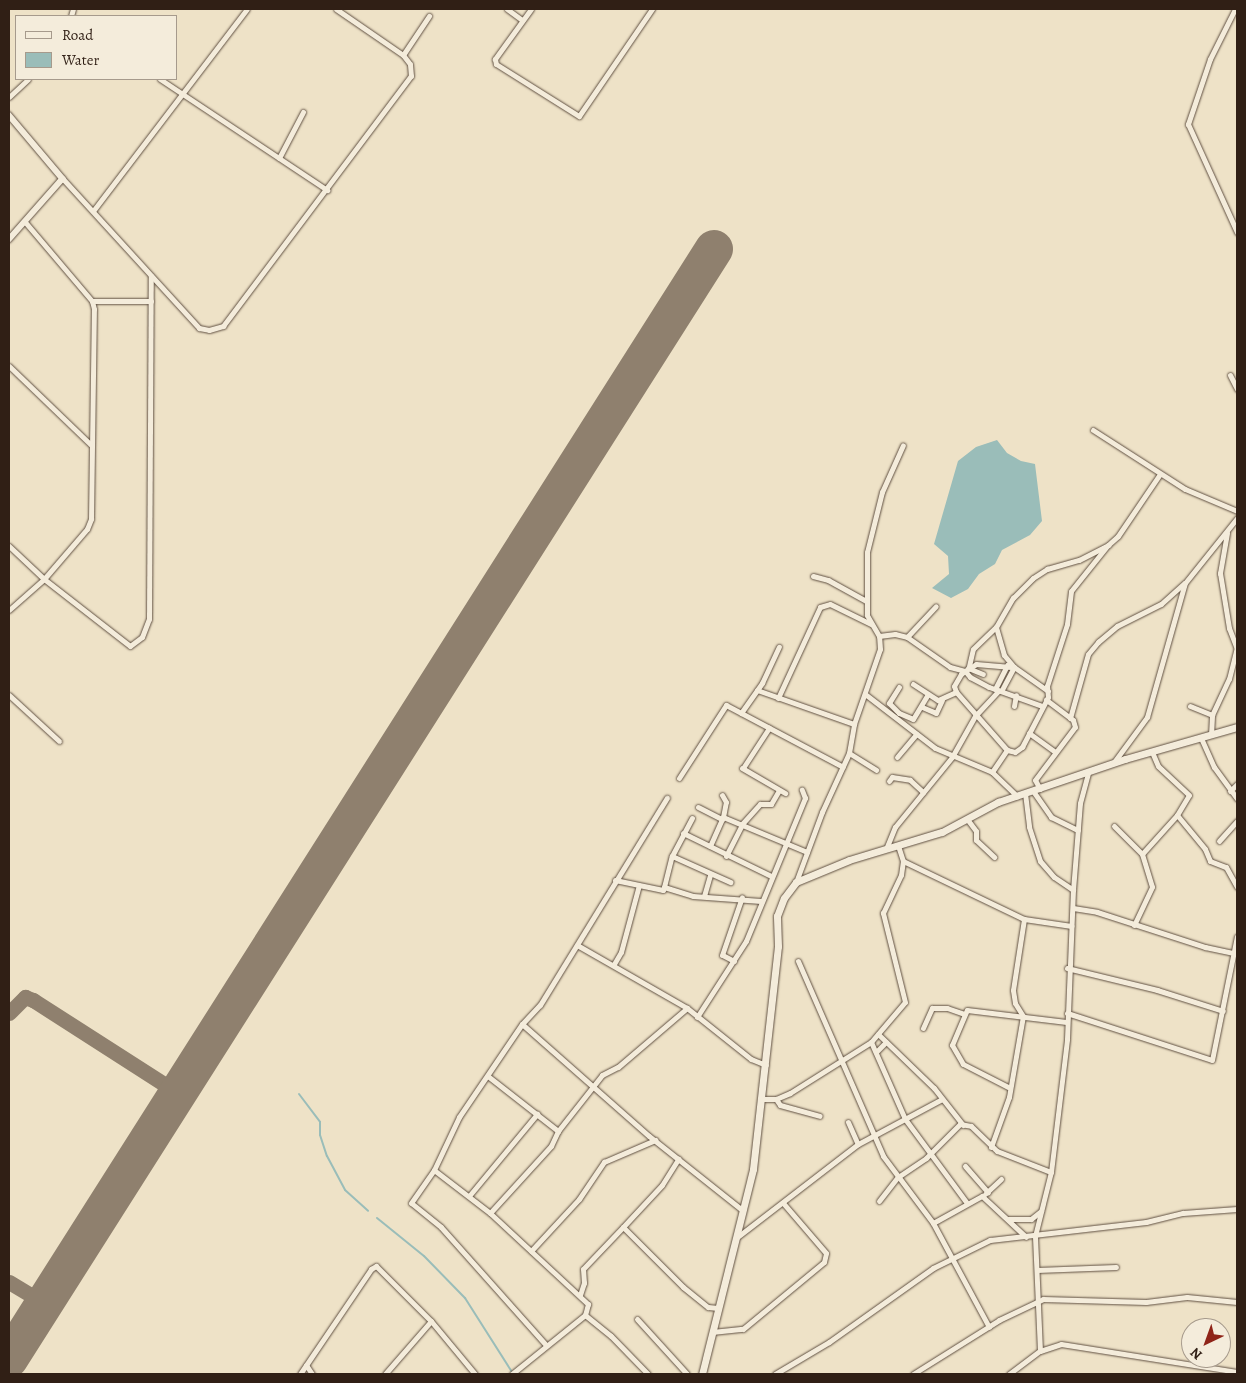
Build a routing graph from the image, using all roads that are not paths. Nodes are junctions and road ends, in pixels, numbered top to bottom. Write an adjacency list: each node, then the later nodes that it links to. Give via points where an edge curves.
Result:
1 (247, 9): 12 (street)
2 (336, 9): 9 (street)
3 (507, 9): 8 (street)
4 (531, 9): 8 (street)
5 (652, 9): 8 (street, via 579,116 496,64 495,60)
6 (1235, 9): 21 (street, via 1210,59 1190,109 1188,124)
7 (430, 16): 9 (street)
8 (522, 20)
9 (403, 55): 18 (street, via 410,64 411,76)
10 (27, 80): 13 (street)
11 (162, 80): 12 (street)
12 (185, 94): 16 (street); 19 (street)
13 (9, 97)
14 (303, 112): 16 (street)
15 (9, 115): 17 (street)
16 (279, 158): 18 (street)
17 (63, 179): 19 (street); 20 (street)
18 (327, 190): 23 (street, via 223,326 209,330 199,328)
19 (93, 211): 23 (street)
20 (25, 222): 22 (street); 25 (street)
21 (1237, 232)
22 (9, 240)
23 (151, 276): 24 (street)
24 (151, 301): 25 (street); 39 (street, via 149,619 142,637 130,646)
25 (92, 302): 30 (street, via 95,315)
26 (9, 366): 30 (street)
27 (1230, 375): 28 (street)
28 (1237, 389)
29 (1093, 430): 32 (street)
30 (92, 445): 39 (street, via 91,519 87,529)
31 (903, 445): 41 (street, via 882,492 867,552)
32 (1160, 474): 33 (street); 36 (street, via 1132,519)
33 (1237, 512)
34 (1237, 518): 35 (street)
35 (1231, 525): 40 (street); 46 (street, via 1225,537 1220,573 1229,628)
36 (1108, 545): 45 (street, via 1033,578 1014,598); 59 (street, via 1071,591 1067,624)
37 (9, 546): 39 (street)
38 (813, 576): 41 (street, via 828,580)
39 (44, 579): 43 (street)
40 (1185, 583): 75 (street, via 1161,604 1117,626 1098,642 1088,654); 90 (street, via 1147,717)
41 (866, 601): 44 (street, via 866,615)
42 (936, 606): 48 (street)
43 (9, 610)
44 (871, 624): 47 (street); 65 (street, via 830,604 820,606)
45 (996, 627): 52 (street, via 998,645); 53 (street, via 973,648)
46 (1236, 633): 50 (street)
47 (879, 636): 48 (street, via 895,634); 61 (street, via 880,649)
48 (907, 637): 53 (street, via 950,667)
49 (779, 647): 57 (street)
50 (1237, 648): 73 (street, via 1230,678)
51 (1007, 665): 52 (street); 53 (street); 58 (street)
52 (1014, 667): 58 (street); 59 (street)
53 (967, 668): 54 (street); 58 (street, via 970,677); 60 (street, via 956,681)
54 (983, 674)
55 (913, 684): 62 (street)
56 (899, 687): 71 (street, via 889,703 893,708 913,719)
57 (757, 690): 65 (street); 72 (street)
58 (998, 690): 64 (street); 74 (street)
59 (1048, 691): 67 (street)
60 (956, 692): 66 (street); 74 (street)
61 (865, 694): 76 (street); 80 (street)
62 (928, 694): 66 (street); 71 (street)
63 (9, 695): 83 (street)
64 (1016, 695): 68 (street); 69 (street)
65 (778, 698): 76 (street)
66 (942, 700): 71 (street, via 936,713)
67 (1046, 700): 69 (street); 75 (street)
68 (1014, 706)
69 (1042, 706): 79 (street)
70 (1190, 706): 73 (street)
71 (922, 707)
72 (741, 713): 78 (street); 95 (street, via 726,705)
73 (1212, 715): 81 (street)
74 (974, 716): 84 (street); 89 (street)
75 (1070, 718): 85 (street, via 1075,728)
76 (854, 724): 87 (street)
77 (1237, 727): 81 (main road)
78 (769, 728): 91 (street); 98 (street, via 742,768)
79 (1029, 733): 84 (street, via 1019,751); 85 (street)
80 (916, 734): 88 (street); 89 (street)
81 (1211, 735): 82 (main road)
82 (1201, 738): 86 (main road); 105 (street, via 1214,767)
83 (60, 741)
84 (1008, 750): 93 (street)
85 (1055, 752): 100 (street, via 1035,780)
86 (1152, 752): 90 (main road); 110 (street, via 1158,766 1189,795)
87 (849, 753): 91 (street); 92 (street)
88 (897, 757)
89 (952, 757): 93 (street); 101 (street)
90 (1114, 762): 94 (main road)
91 (843, 767): 124 (street)
92 (876, 770)
93 (992, 772): 106 (street)
94 (1088, 772): 100 (main road); 117 (street, via 1080,803)
95 (679, 778)
96 (889, 781): 101 (street, via 892,777 910,780)
97 (1237, 784): 105 (street)
98 (779, 790): 102 (street); 115 (street, via 771,804 760,804)
99 (802, 790): 120 (street, via 804,798)
100 (1037, 790): 103 (main road); 117 (street, via 1051,816)
101 (923, 792): 123 (street, via 895,827)
102 (785, 793)
103 (1025, 793): 106 (main road); 138 (street, via 1029,827 1040,861 1054,877)
104 (722, 795): 112 (street, via 726,802)
105 (1234, 795): 108 (street)
106 (1017, 796): 113 (main road)
107 (667, 798): 132 (street)
108 (1237, 806)
109 (698, 807): 112 (street)
110 (1177, 815): 125 (street); 137 (street, via 1205,849 1210,861 1226,867)
111 (692, 818): 118 (street)
112 (723, 818): 115 (street); 121 (street)
113 (968, 819): 122 (main road, via 942,832); 128 (street, via 976,831 976,840)
114 (1237, 821): 119 (street)
115 (742, 824): 120 (street); 127 (street)
116 (1114, 826): 125 (street)
117 (1078, 830): 138 (street)
118 (684, 833): 121 (street); 126 (street)
119 (1219, 841)
120 (786, 842): 124 (street); 131 (street)
121 (710, 846): 127 (street)
122 (898, 846): 123 (main road); 129 (street)
123 (886, 849): 134 (main road)
124 (807, 852): 134 (street)
125 (1142, 854): 144 (street, via 1152,887)
126 (672, 856): 130 (street); 136 (street)
127 (726, 856): 131 (street)
128 (994, 858)
129 (903, 861): 143 (street); 162 (street, via 901,875 884,913 905,1002)
130 (710, 875): 133 (street); 139 (street)
131 (771, 876): 141 (street)
132 (615, 880): 135 (street); 147 (street)
133 (730, 882)
134 (796, 882): 167 (main road, via 784,898 777,916 778,946)
135 (639, 885): 136 (street, via 663,890); 151 (street, via 621,952)
136 (664, 887): 139 (street)
137 (1237, 887)
138 (1073, 890): 142 (street)
139 (704, 896): 140 (street)
140 (742, 897): 141 (street); 149 (street, via 722,955)
141 (761, 901): 149 (street, via 746,941)
142 (1073, 908): 144 (street, via 1097,912); 145 (street)
143 (1024, 919): 145 (street); 157 (street, via 1013,990 1015,1003)
144 (1134, 925): 148 (street)
145 (1071, 926): 152 (street)
146 (1237, 936): 148 (street)
147 (577, 946): 151 (street); 160 (street, via 540,1005)
148 (1235, 953): 154 (street)
149 (734, 961): 158 (street)
150 (798, 961): 166 (street)
151 (614, 964): 153 (street)
152 (1068, 968): 154 (street, via 1157,990); 156 (street)
153 (687, 1008): 158 (street); 169 (street, via 618,1067 602,1075)
154 (1223, 1011): 156 (street, via 1212,1060)
155 (964, 1014): 157 (street, via 967,1010); 161 (street, via 948,1008 932,1008); 170 (street, via 952,1045 963,1064)
156 (1067, 1014): 159 (street)
157 (1023, 1016): 159 (street); 170 (street)
158 (697, 1017): 167 (street, via 751,1059)
159 (1066, 1022): 188 (street, via 1067,1039)
160 (522, 1024): 168 (street); 169 (street)
161 (923, 1028)
162 (878, 1034): 163 (street); 164 (street)
163 (871, 1042): 165 (street); 166 (street)
164 (886, 1042): 165 (street); 171 (street)
165 (876, 1052): 176 (street)
166 (842, 1060): 173 (street); 180 (street)
167 (766, 1066): 172 (main road)
168 (490, 1076): 174 (street); 187 (street, via 459,1118)
169 (593, 1087): 179 (street); 181 (street)
170 (1010, 1088): 183 (street)
171 (942, 1098): 176 (street); 178 (street)
172 (762, 1099): 173 (street); 199 (main road, via 753,1169)
173 (776, 1099): 175 (street, via 780,1105)
174 (537, 1114): 179 (street); 192 (street)
175 (820, 1116)
176 (905, 1119): 180 (street); 184 (street)
177 (848, 1122): 182 (street)
178 (963, 1126): 183 (street, via 971,1126); 184 (street, via 960,1124)
179 (558, 1131): 200 (street, via 551,1146)
180 (875, 1136): 182 (street); 189 (street)
181 (655, 1140): 185 (street); 207 (street, via 604,1162 578,1200)
182 (858, 1144): 195 (street)
183 (991, 1146): 188 (street, via 1004,1155)
184 (929, 1155): 189 (street); 196 (street)
185 (678, 1159): 199 (street); 203 (street, via 662,1185)
186 (965, 1166): 191 (street)
187 (434, 1170): 192 (street); 220 (street, via 411,1203 441,1228)
188 (1051, 1172): 197 (street)
189 (898, 1177): 194 (street); 202 (street)
190 (1001, 1179): 191 (street)
191 (988, 1192): 193 (street)
192 (469, 1196): 200 (street)
193 (982, 1196): 196 (street); 201 (street)
194 (879, 1200)
195 (783, 1203): 206 (street); 219 (street, via 826,1253 824,1262 743,1329)
196 (967, 1203): 202 (street)
197 (1043, 1209): 201 (street, via 1031,1219); 204 (street)
198 (1237, 1209): 204 (street, via 1183,1213 1146,1222)
199 (742, 1210): 206 (main road)
200 (490, 1213): 207 (street)
201 (1006, 1218): 205 (street)
202 (933, 1223): 208 (street)
203 (623, 1227): 211 (street, via 584,1269); 214 (street, via 683,1287 708,1307)
204 (1036, 1236): 205 (street); 210 (street)
205 (1026, 1238): 208 (street, via 990,1240)
206 (734, 1240): 214 (main road)
207 (531, 1251): 211 (street)
208 (952, 1258): 218 (street); 232 (street)
209 (1116, 1267): 210 (street)
210 (1036, 1270): 212 (street)
211 (580, 1295): 215 (street, via 588,1304)
212 (1037, 1302): 213 (street, via 1053,1298 1146,1302 1185,1297); 218 (street); 221 (street)
213 (1237, 1302)
214 (718, 1308): 219 (main road)
215 (585, 1315): 220 (street); 229 (street)
216 (637, 1319): 230 (street)
217 (431, 1321): 222 (street, via 379,1266 372,1267); 226 (street); 227 (street)
218 (989, 1327): 233 (street)
219 (712, 1332): 231 (main road)
220 (546, 1345): 228 (street)
221 (1040, 1351): 223 (street, via 1061,1344); 234 (street)
222 (306, 1365): 224 (street); 225 (street)
223 (1237, 1372)
224 (300, 1374)
225 (312, 1374)
226 (385, 1374)
227 (475, 1374)
228 (512, 1374)
229 (648, 1374)
230 (687, 1374)
231 (702, 1374)
232 (775, 1374)
233 (913, 1374)
234 (1009, 1374)

